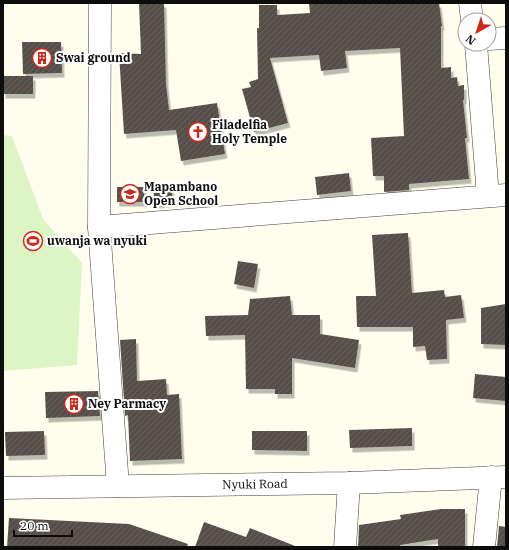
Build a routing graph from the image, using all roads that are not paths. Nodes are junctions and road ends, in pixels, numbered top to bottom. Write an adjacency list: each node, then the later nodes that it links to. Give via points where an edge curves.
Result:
1 (100, 3): 4 (street)
2 (477, 52): 3 (street)
3 (497, 196): 4 (street)
4 (99, 227): 7 (street)
5 (499, 477): 6 (street, Nyuki Road); 10 (street)
6 (349, 483): 7 (street, Nyuki Road); 9 (street)
7 (118, 486): 8 (street, Nyuki Road)
8 (3, 488)
9 (345, 547)
10 (484, 547)

